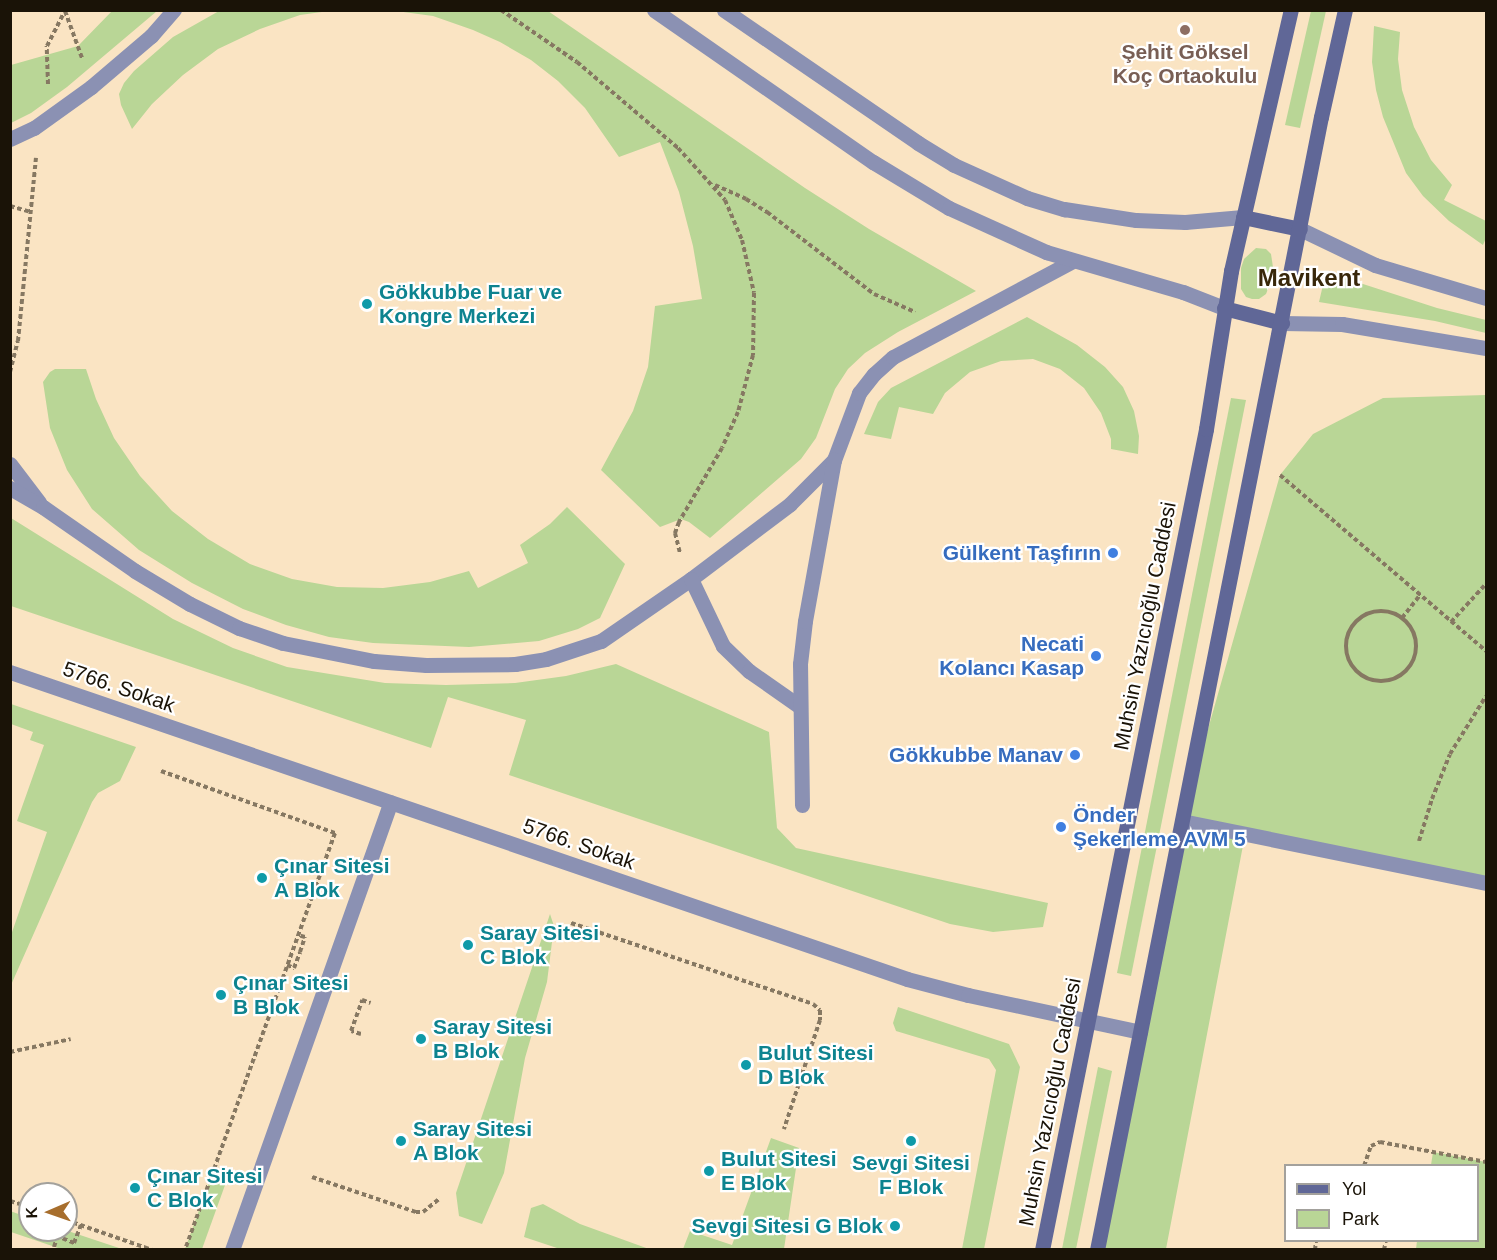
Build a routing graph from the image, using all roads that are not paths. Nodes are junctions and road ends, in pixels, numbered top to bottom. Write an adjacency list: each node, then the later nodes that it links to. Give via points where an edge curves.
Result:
1 (174, 10): 6 (street, via 151,36 91,87 34,128)
2 (654, 10): 9 (street, via 911,186 1022,243)
3 (724, 10): 7 (street, via 918,144 1027,198 1064,209 1136,220 1185,222)
4 (1292, 10): 7 (main road, Muhsin Yazıcıoğlu Caddesi)
5 (1346, 10): 8 (main road)
6 (10, 138)
7 (1243, 217): 8 (main road); 11 (main road, Muhsin Yazıcıoğlu Caddesi)
8 (1300, 229): 10 (street, via 1375,265); 12 (main road)
9 (1073, 261): 11 (street, via 1183,292); 14 (street, via 893,357 859,393)
10 (1486, 298)
11 (1224, 308): 12 (main road); 25 (main road, Muhsin Yazıcıoğlu Caddesi, via 1206,429)
12 (1282, 323): 13 (street, via 1342,324); 23 (main road)
13 (1486, 348)
14 (834, 460): 18 (street, via 790,504); 20 (street, via 805,621)
15 (10, 464): 17 (street)
16 (10, 488): 17 (street)
17 (43, 507): 18 (street, via 190,604 239,628 283,643 374,661 471,666 546,659 601,640)
18 (691, 579): 20 (street, via 723,646 749,671)
19 (10, 672): 21 (street, 5766. Sokak)
20 (799, 706): 22 (street)
21 (391, 802): 25 (street, 5766. Sokak, via 907,979); 27 (street)
22 (802, 805)
23 (1182, 821): 24 (street); 26 (main road)
24 (1486, 883)
25 (1088, 1021): 26 (street, 5766. Sokak); 28 (main road, Muhsin Yazıcıoğlu Caddesi)
26 (1140, 1032): 29 (main road)
27 (232, 1250)
28 (1042, 1250)
29 (1097, 1250)

